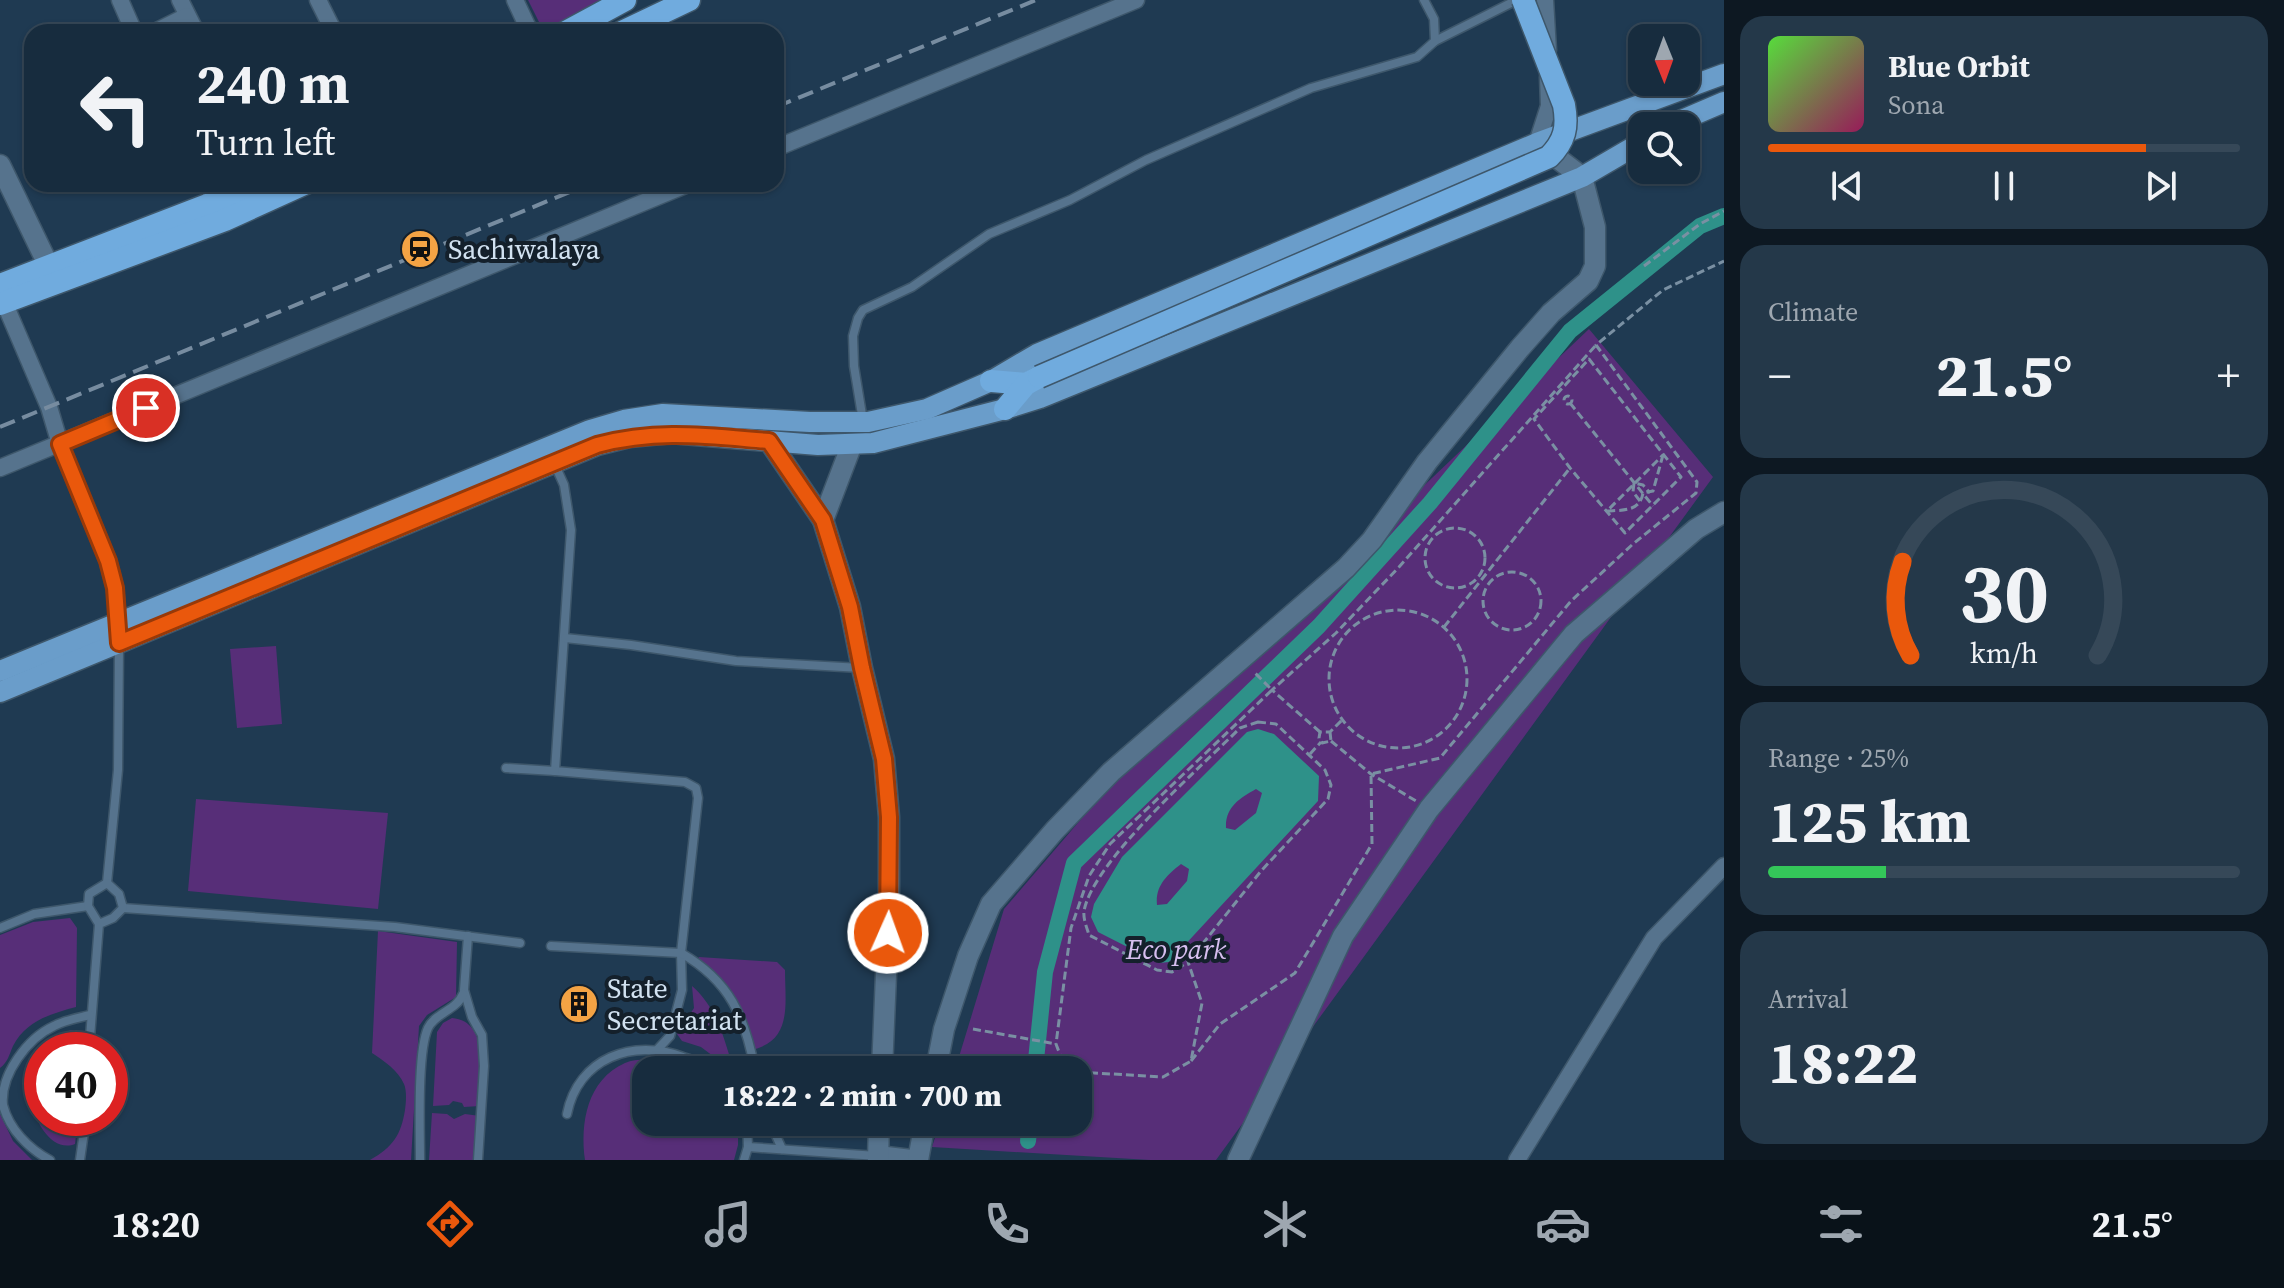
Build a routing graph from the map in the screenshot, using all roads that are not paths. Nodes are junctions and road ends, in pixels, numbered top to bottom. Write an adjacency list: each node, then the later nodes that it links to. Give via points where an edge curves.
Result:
1 (120, 0): 13 (street)
2 (180, 0): 12 (street)
3 (318, 0): 16 (street)
4 (515, 0): 17 (street)
5 (625, 0): 18 (highway)
6 (689, 0): 19 (highway)
7 (1136, 0): 25 (street)
8 (1424, 0): 20 (lane, via 1434,19)
9 (1517, 0): 20 (lane)
10 (1523, 0): 35 (highway, bridge, via 1567,123 1563,141 1549,157)
11 (1545, 0): 24 (street, via 1549,106)
12 (187, 16): 14 (street); 15 (street)
13 (130, 24)
14 (171, 24)
15 (192, 24)
16 (330, 24)
17 (524, 24)
18 (581, 24)
19 (639, 24)
20 (1435, 41): 37 (lane, via 1417,57 1311,88 1146,160 989,234 912,287 871,305 858,318 853,336)
21 (1724, 74): 24 (main road)
22 (1724, 102): 23 (main road)
23 (1700, 112)
24 (1537, 143): 28 (street); 34 (main road, via 1037,354)
25 (784, 145)
26 (1628, 150): 28 (main road)
27 (0, 165): 32 (street)
28 (1582, 177): 36 (main road); 70 (street, via 1595,227 1595,266 1588,281 1520,348 1346,568 1111,772 991,904 968,956)
29 (286, 192): 32 (highway, via 225,220)
30 (669, 192): 39 (street)
31 (211, 193): 32 (highway)
32 (53, 274): 33 (highway)
33 (1, 296): 39 (street)
34 (991, 381): 35 (highway); 37 (main road, via 927,409)
35 (1033, 381): 36 (highway)
36 (1005, 409): 40 (main road)
37 (863, 422): 45 (main road, via 663,414 624,420)
38 (769, 441): 40 (main road); 41 (main road, via 671,433 629,437); 44 (street)
39 (60, 444): 42 (street); 45 (street, via 108,561)
40 (852, 444): 44 (street)
41 (554, 463): 46 (lane, via 564,485 571,530); 47 (main road)
42 (0, 468)
43 (1724, 512): 88 (street, via 1696,529 1574,634 1429,809 1343,936)
44 (823, 520): 48 (street)
45 (118, 622): 47 (street); 49 (main road)
46 (565, 638): 48 (lane, via 747,662); 52 (lane)
47 (119, 643): 50 (main road); 54 (lane, via 118,770)
48 (862, 668): 69 (street, via 884,759 889,817)
49 (0, 671)
50 (0, 692)
51 (506, 768): 52 (lane)
52 (555, 771): 62 (lane, via 656,778 696,788)
53 (1724, 866): 89 (street, via 1654,938)
54 (107, 883): 55 (lane, via 89,894); 56 (lane, via 119,894)
55 (88, 906): 57 (lane); 58 (lane, via 34,914)
56 (123, 908): 57 (lane); 59 (lane)
57 (99, 924): 64 (lane)
58 (0, 928)
59 (468, 936): 60 (lane); 63 (lane)
60 (520, 943)
61 (551, 946): 62 (lane)
62 (681, 953): 66 (lane, via 678,1011 670,1036); 68 (lane, via 699,963 732,998)
63 (464, 990): 83 (lane, via 460,1001 429,1024 422,1045); 84 (lane, via 484,1051)
64 (90, 1015): 65 (lane); 71 (lane, via 53,1026 25,1046)
65 (90, 1032)
66 (657, 1050): 67 (lane); 72 (lane, via 627,1050 590,1069 570,1097)
67 (682, 1056)
68 (752, 1056)
69 (883, 1056)
70 (939, 1056)
71 (2, 1086): 81 (lane, via 2,1104 17,1134)
72 (567, 1114)
73 (83, 1136): 82 (lane)
74 (748, 1136): 78 (lane)
75 (776, 1136): 79 (lane)
76 (879, 1136): 80 (street)
77 (922, 1136): 87 (street)
78 (748, 1147): 79 (lane); 85 (lane)
79 (782, 1149): 80 (lane)
80 (878, 1158): 86 (street)
81 (50, 1160)
82 (80, 1160)
83 (420, 1160)
84 (478, 1160)
85 (744, 1160)
86 (911, 1160)
87 (918, 1160)
88 (1238, 1160)
89 (1517, 1160)

